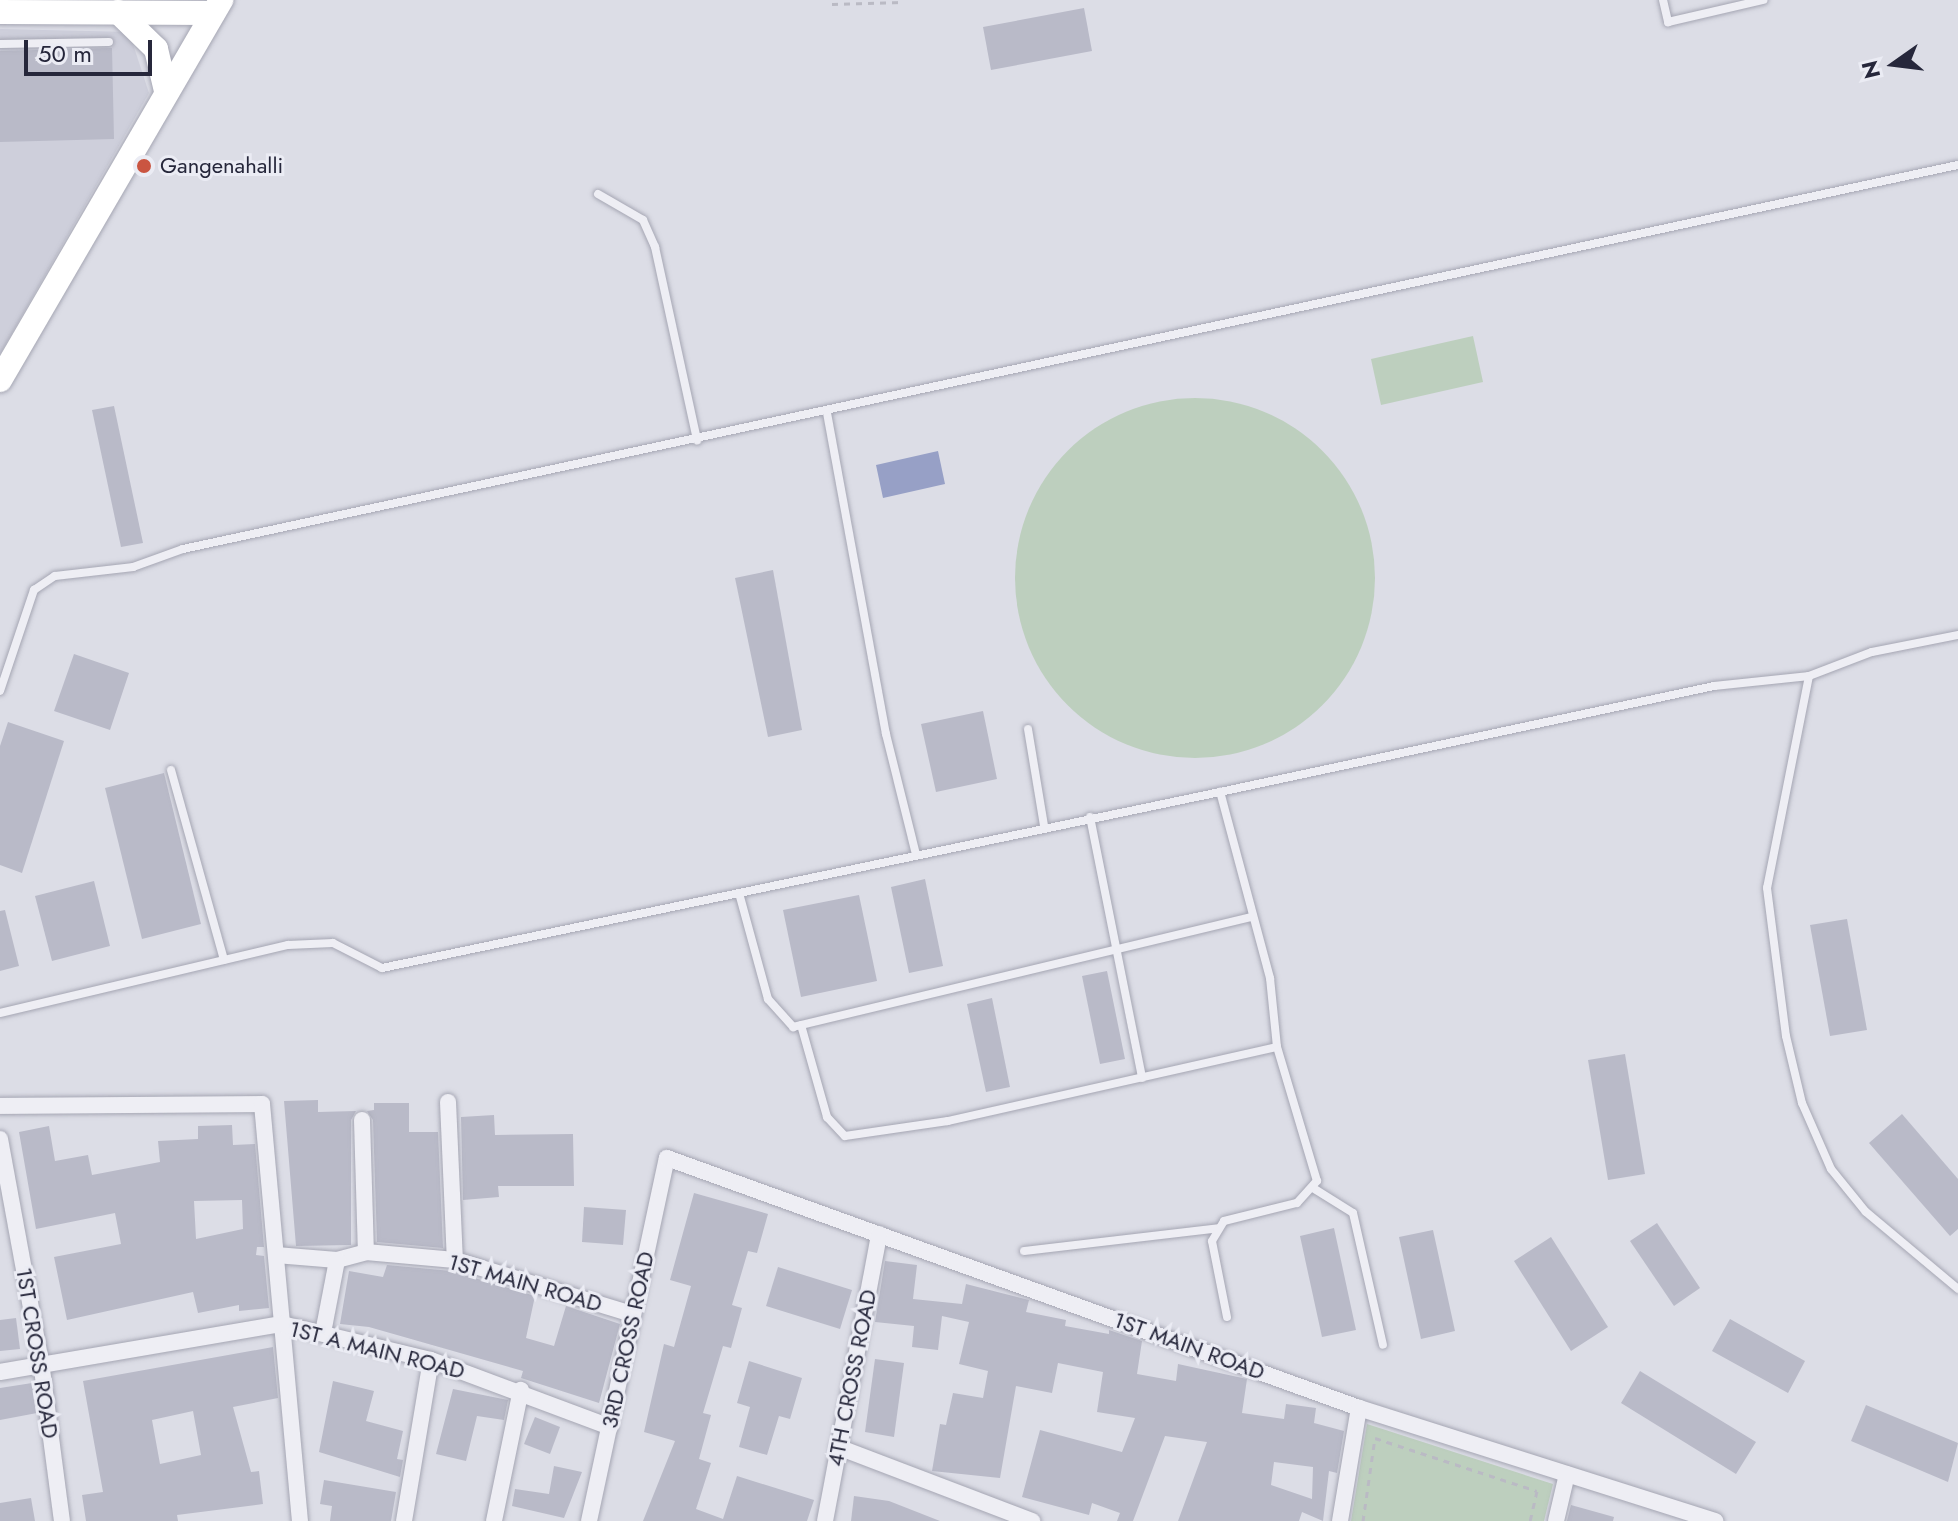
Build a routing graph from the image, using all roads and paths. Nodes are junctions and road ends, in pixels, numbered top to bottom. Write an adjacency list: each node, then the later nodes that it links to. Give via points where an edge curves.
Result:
1 (1663, 0): 9 (lane, via 1668,22)
2 (1717, 0): 9 (lane)
3 (1763, 0): 9 (lane)
4 (839, 2): 5 (path); 7 (path)
5 (903, 2)
6 (33, 4): 8 (street); 10 (street); 11 (street)
7 (832, 4)
8 (217, 5): 11 (street); 14 (street)
9 (1720, 10)
10 (0, 12)
11 (118, 12): 14 (street, via 156,49)
12 (109, 42): 13 (lane)
13 (0, 44)
14 (166, 91): 17 (street)
15 (1958, 165): 18 (lane)
16 (598, 194): 19 (lane, via 643,220 655,247)
17 (0, 380)
18 (827, 413): 19 (lane); 28 (lane, via 886,734)
19 (697, 440): 22 (lane, via 183,549 133,567 55,576 34,590)
20 (1958, 635): 21 (lane, via 1872,652)
21 (1809, 676): 25 (lane, via 1793,673 1714,686); 50 (lane, via 1767,888 1789,1050 1802,1103 1831,1169 1866,1212)
22 (0, 691)
23 (1028, 729): 27 (lane)
24 (171, 770): 32 (lane)
25 (1220, 792): 26 (lane); 30 (lane)
26 (1090, 817): 27 (lane); 31 (lane)
27 (1044, 826): 28 (lane)
28 (916, 854): 29 (lane)
29 (739, 893): 32 (lane, via 382,968 333,943 288,945); 34 (lane, via 768,999 793,1027)
30 (1251, 917): 31 (lane); 35 (lane, via 1270,978)
31 (1120, 949): 34 (lane); 36 (lane)
32 (224, 960): 33 (lane)
33 (0, 1013)
34 (801, 1025): 36 (lane, via 827,1117 845,1136 948,1121)
35 (1277, 1047): 36 (lane); 42 (lane, via 1316,1163)
36 (1142, 1078)
37 (448, 1102): 49 (street)
38 (0, 1106): 47 (street, via 262,1104)
39 (362, 1120): 46 (street)
40 (0, 1139): 57 (street, 1ST CROSS ROAD)
41 (667, 1158): 44 (street, 1ST MAIN ROAD); 51 (street, 3RD CROSS ROAD)
42 (1313, 1188): 43 (lane, via 1297,1203 1224,1221); 55 (lane, via 1353,1213)
43 (1219, 1228): 45 (lane); 52 (lane, via 1212,1241)
44 (879, 1234): 60 (street, 1ST MAIN ROAD); 62 (street, 4TH CROSS ROAD)
45 (1024, 1251)
46 (366, 1252): 48 (street, 1ST MAIN ROAD); 49 (street, 1ST MAIN ROAD)
47 (276, 1255): 48 (street, 1ST MAIN ROAD); 53 (street)
48 (337, 1260): 54 (street)
49 (455, 1260): 51 (street, 1ST MAIN ROAD)
50 (1958, 1289)
51 (632, 1314): 61 (street, 3RD CROSS ROAD)
52 (1227, 1317)
53 (282, 1324): 54 (street, 1ST A MAIN ROAD); 57 (street, 1ST A MAIN ROAD); 65 (street)
54 (323, 1333): 56 (street, 1ST A MAIN ROAD)
55 (1383, 1345)
56 (431, 1360): 59 (street, 1ST A MAIN ROAD); 66 (street)
57 (41, 1362): 58 (street); 64 (street, 1ST CROSS ROAD)
58 (0, 1372)
59 (521, 1390): 61 (street, 1ST A MAIN ROAD); 67 (street)
60 (1359, 1408): 63 (street, 1ST MAIN ROAD); 71 (street)
61 (610, 1427): 68 (street, 3RD CROSS ROAD)
62 (838, 1447): 69 (street, 4TH CROSS ROAD); 70 (street)
63 (1567, 1474): 74 (street); 75 (street, 1ST MAIN ROAD)
64 (62, 1521)
65 (300, 1521)
66 (404, 1521)
67 (494, 1521)
68 (589, 1521)
69 (825, 1521)
70 (1032, 1521)
71 (1340, 1521)
72 (1363, 1521): 73 (path, via 1375,1438 1537,1491)
73 (1530, 1521)
74 (1556, 1521)
75 (1716, 1521)

